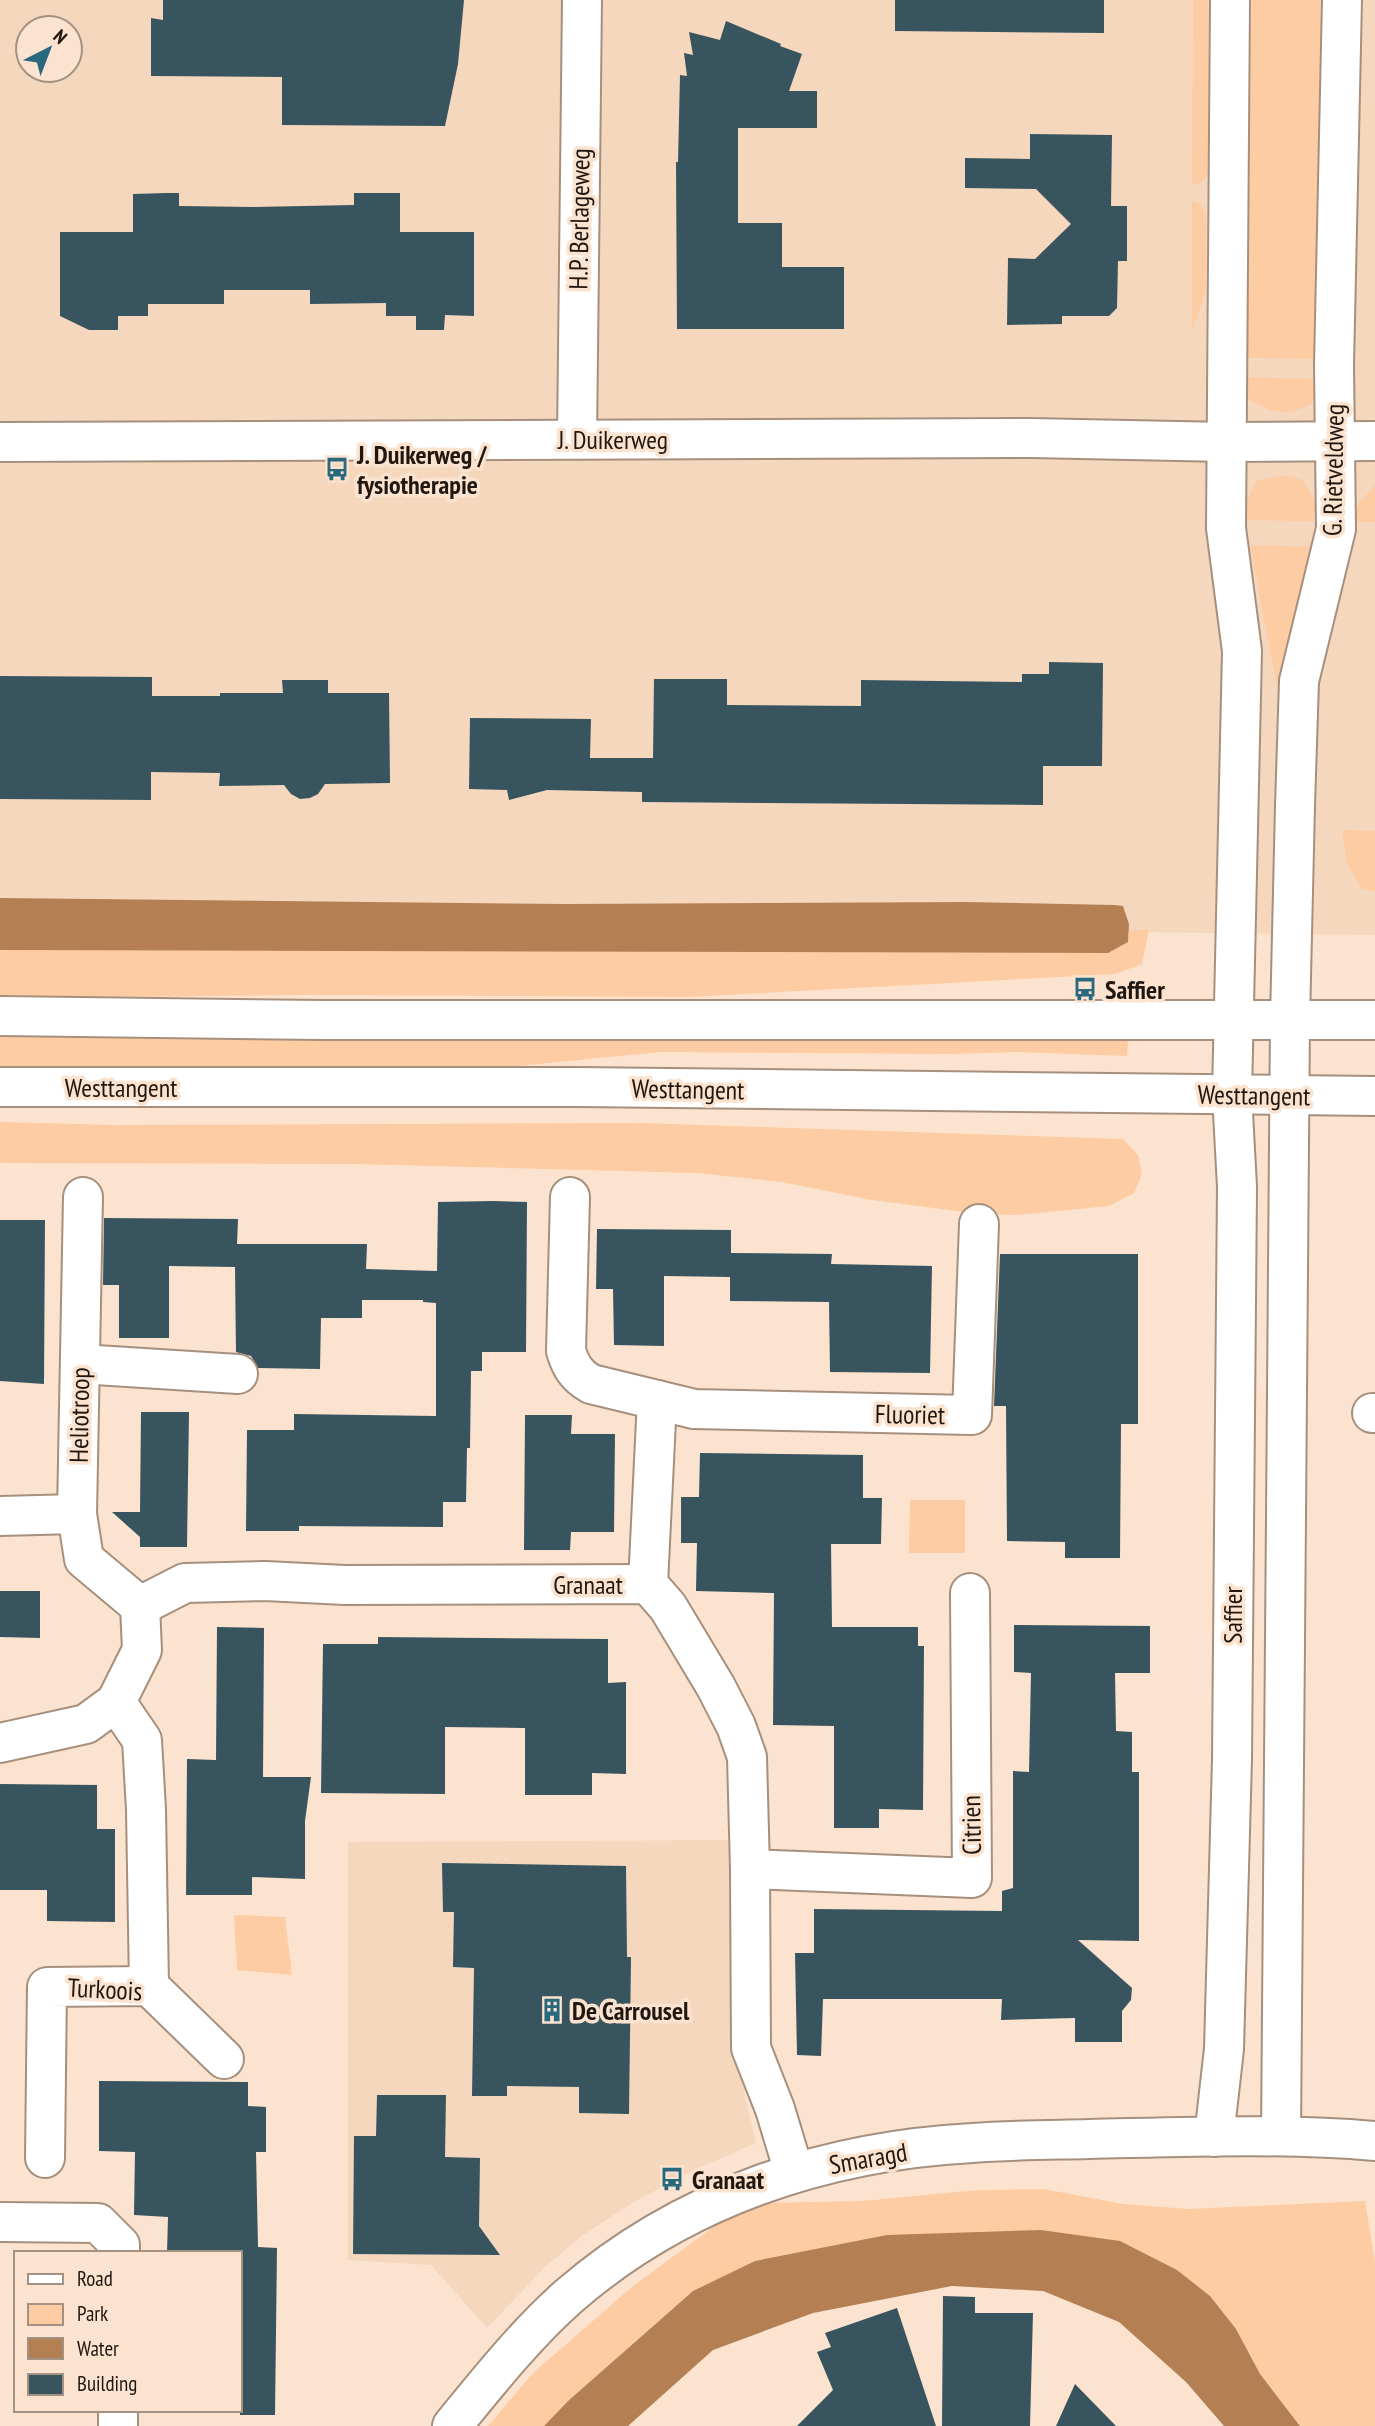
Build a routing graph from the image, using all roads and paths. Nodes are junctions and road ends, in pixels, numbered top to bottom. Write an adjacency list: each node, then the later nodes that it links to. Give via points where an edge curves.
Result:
1 (582, 0): 4 (street, H.P. Berlageweg)
2 (1230, 0): 8 (street)
3 (1342, 0): 5 (street, G. Rietveldweg)
4 (577, 439): 7 (street, J. Duikerweg); 8 (street, J. Duikerweg)
5 (1335, 441): 6 (street, J. Duikerweg); 8 (street, J. Duikerweg); 11 (street, G. Rietveldweg, via 1336,529 1299,681)
6 (1375, 441)
7 (0, 442)
8 (1226, 442): 10 (street, via 1226,539 1242,651)
9 (0, 1016): 10 (street)
10 (1233, 1020): 11 (street); 14 (street, Saffier)
11 (1290, 1020): 12 (street); 15 (street, G. Rietveldweg)
12 (1375, 1020)
13 (0, 1087): 14 (street, Westtangent)
14 (1232, 1094): 15 (street, Westtangent); 34 (street, Saffier, via 1237,1187 1232,1759 1224,2049)
15 (1290, 1096): 16 (street, Westtangent); 33 (street, Saffier)
16 (1375, 1096)
17 (83, 1197): 20 (street, Heliotroop)
18 (570, 1197): 22 (street, Fluoriet, via 566,1351 571,1366 591,1384)
19 (979, 1224): 22 (street, Fluoriet, via 972,1415 694,1409)
20 (80, 1364): 21 (street); 23 (street, Heliotroop)
21 (238, 1374)
22 (657, 1400): 25 (street)
23 (78, 1514): 24 (street); 27 (street, Heliotroop, via 84,1559)
24 (0, 1516)
25 (648, 1584): 27 (street, Granaat, via 185,1583); 30 (street, Granaat, via 668,1607 736,1726 747,1757)
26 (970, 1593): 30 (street, Citrien, via 972,1878)
27 (140, 1606): 28 (street, via 142,1650)
28 (116, 1702): 29 (street, via 86,1724); 31 (street, via 142,1740)
29 (0, 1742)
30 (750, 1869): 37 (street, Granaat, via 751,2048)
31 (149, 1986): 32 (street, Turkoois); 36 (street, Turkoois, via 47,1987)
32 (224, 2059)
33 (1281, 2136): 34 (street, Smaragd); 35 (street, Smaragd)
34 (1214, 2137): 37 (street, Smaragd, via 971,2143 870,2154)
35 (1375, 2141)
36 (45, 2158)
37 (794, 2172): 40 (street, Smaragd, via 716,2202 603,2268 536,2330)
38 (0, 2222): 39 (street, via 98,2223)
39 (120, 2249)
40 (452, 2426)

